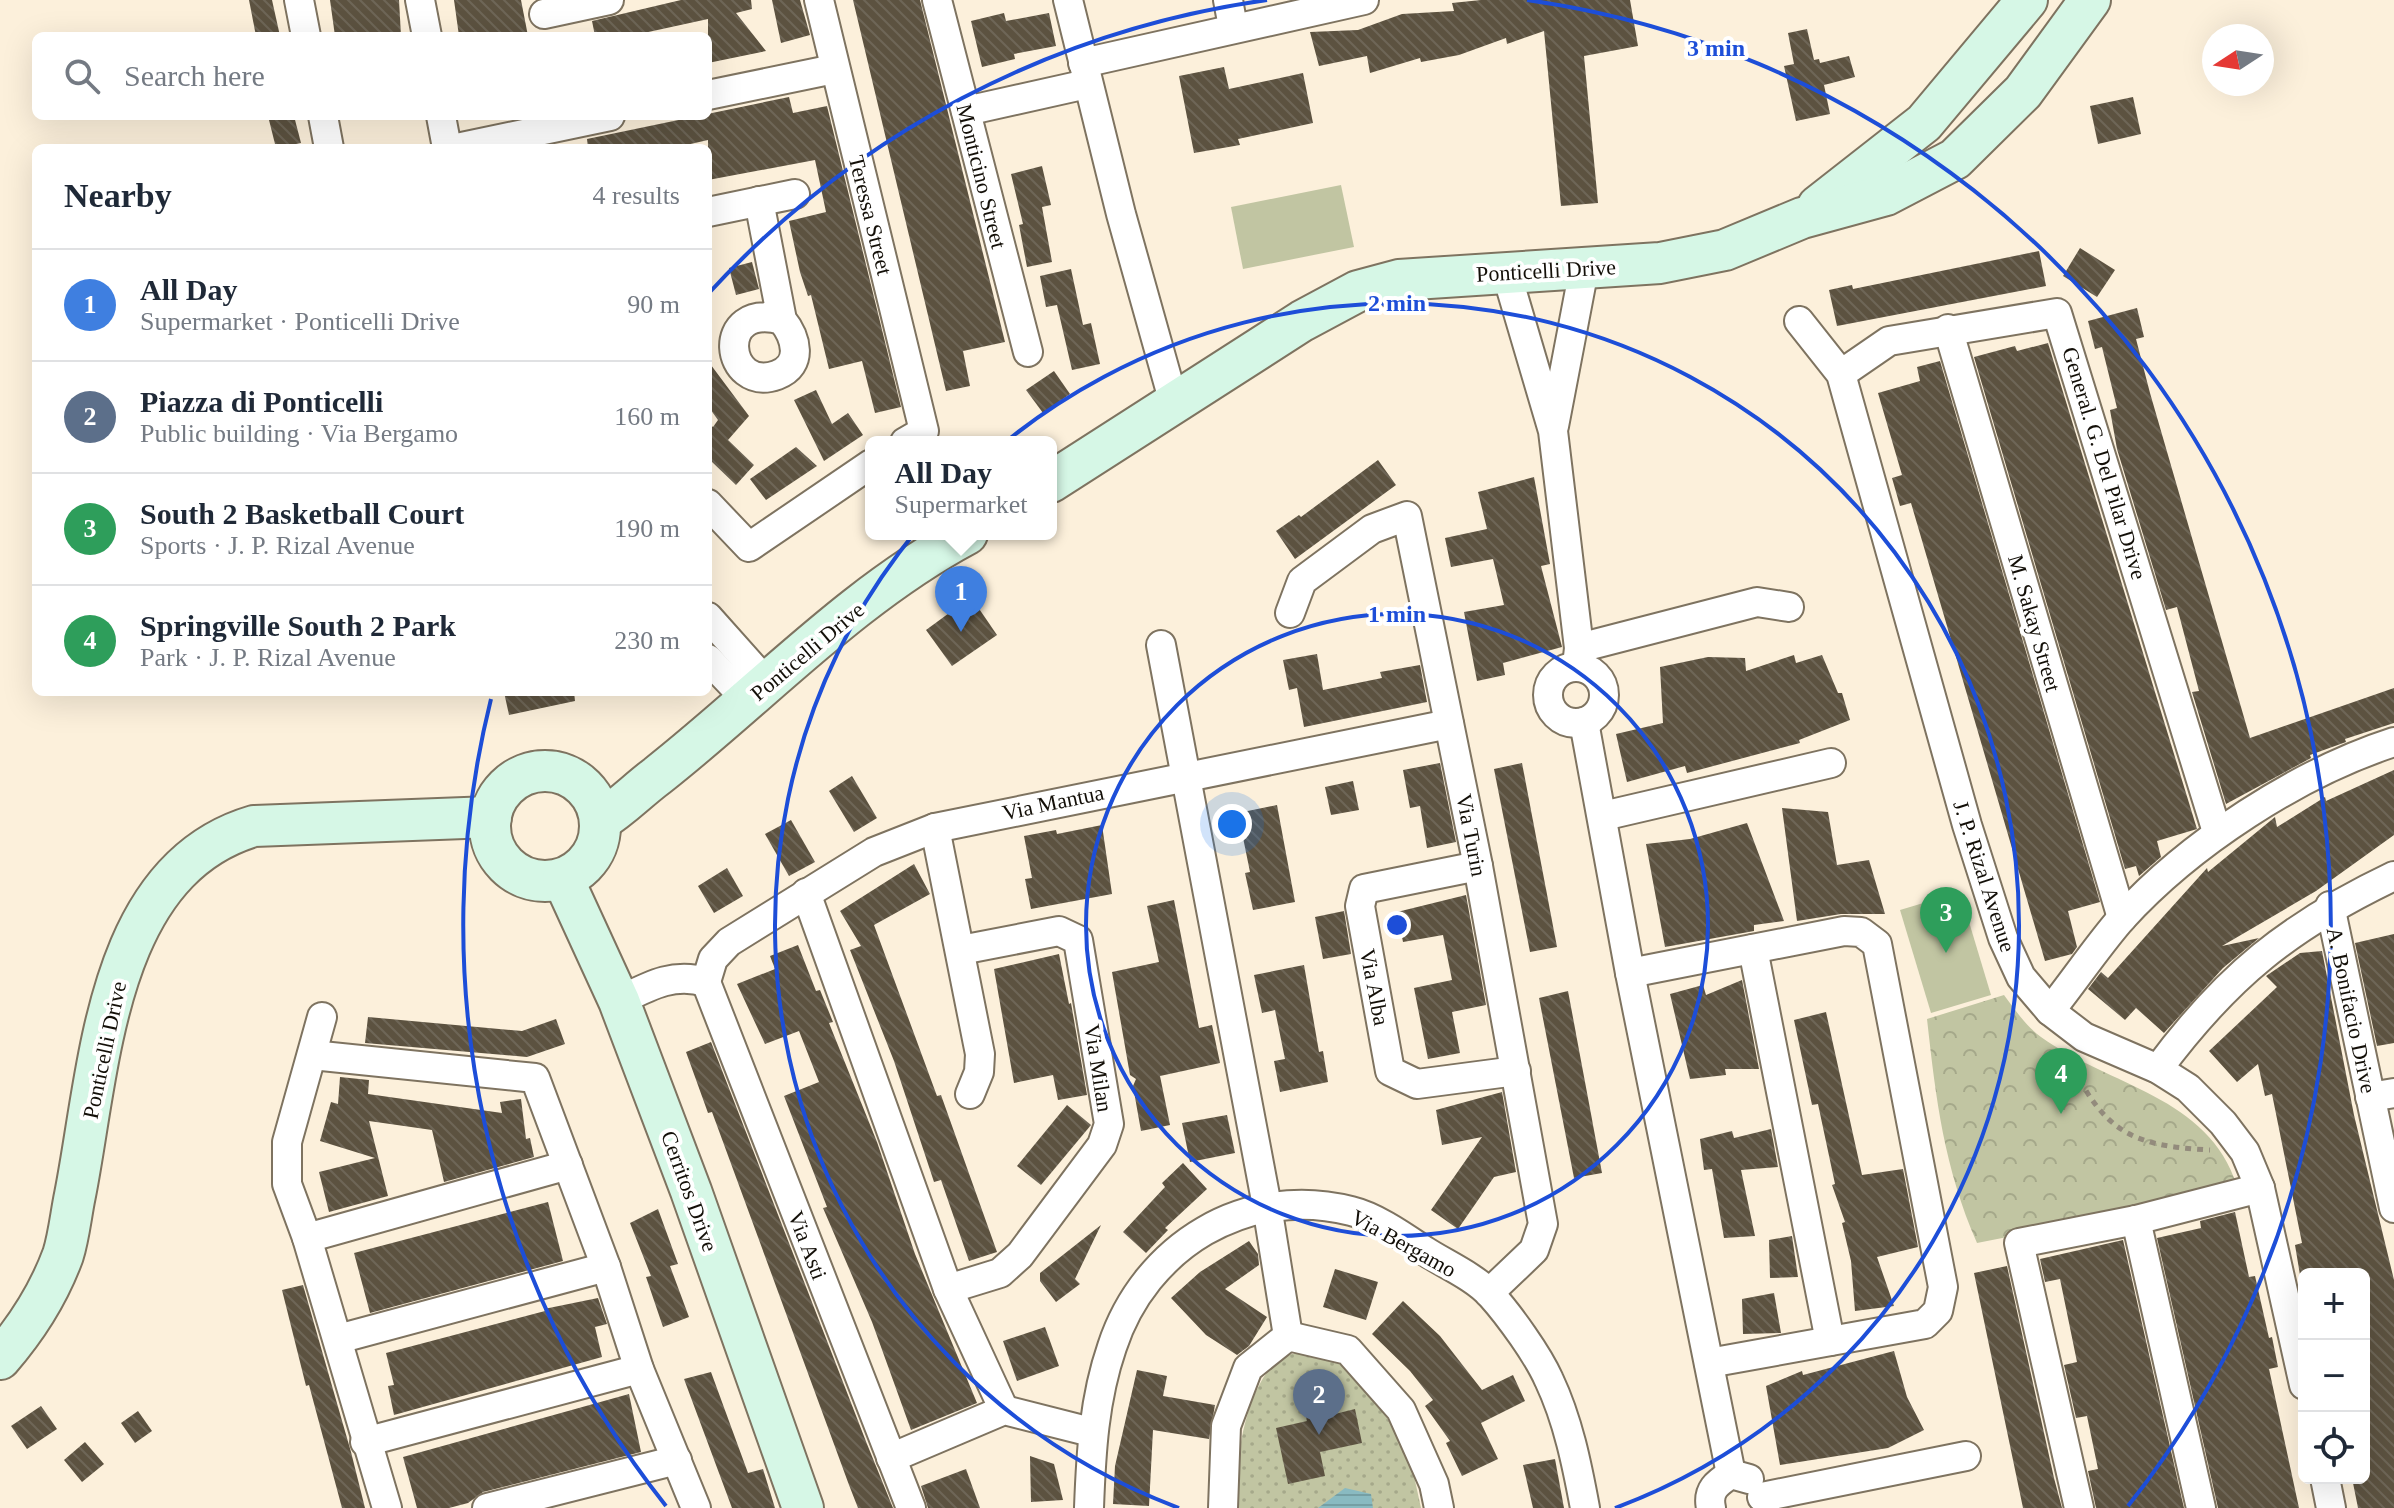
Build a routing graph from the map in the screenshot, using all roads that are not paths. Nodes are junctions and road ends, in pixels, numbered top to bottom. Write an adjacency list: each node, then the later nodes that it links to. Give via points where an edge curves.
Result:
1 (299, 0): 12 (street)
2 (420, 0): 13 (street)
3 (609, 0): 11 (street)
4 (819, 0): 14 (street, Teressa Street)
5 (937, 0): 17 (street, Monticino Street)
6 (1068, 0): 15 (street)
7 (1364, 0): 10 (street)
8 (2027, 0): 28 (street, Ponticelli Drive, via 1924,123)
9 (2090, 0): 28 (street, Ponticelli Drive, via 2023,92 1955,159 1886,195)
10 (1230, 14): 15 (street)
11 (546, 17)
12 (305, 32)
13 (426, 32)
14 (834, 69): 16 (street); 38 (street, Teressa Street)
15 (1085, 73): 17 (street); 36 (street)
16 (712, 94)
17 (966, 111): 34 (street, Monticino Street)
18 (324, 120): 22 (street)
19 (442, 120): 23 (street)
20 (598, 120): 21 (street)
21 (567, 130): 24 (street)
22 (328, 144)
23 (446, 144)
24 (481, 144)
25 (795, 194): 26 (street)
26 (759, 201): 27 (street); 31 (street)
27 (712, 211)
28 (1802, 218): 29 (street, Ponticelli Drive, via 1725,250 1660,263)
29 (1584, 269): 30 (street, Ponticelli Drive); 37 (street)
30 (1507, 275): 36 (street, Ponticelli Drive, via 1399,280 1358,291); 37 (street)
31 (782, 320)
32 (1799, 321): 35 (street, J. P. Rizal Avenue)
33 (1948, 329): 35 (street, General. G. Del Pilar Drive, via 1889,341); 59 (street, General. G. Del Pilar Drive, via 2057,313); 65 (street, M. Sakay Street)
34 (1028, 352)
35 (1841, 374): 71 (street, J. P. Rizal Avenue, via 2003,938 2021,977)
36 (1174, 403): 40 (street, Ponticelli Drive)
37 (1553, 431): 47 (street)
38 (914, 436)
39 (865, 468): 41 (street, via 749,547)
40 (1057, 478)
41 (712, 508)
42 (958, 540): 49 (street, Ponticelli Drive, via 855,609)
43 (1789, 607): 47 (street, via 1757,602)
44 (1290, 613): 51 (street, Via Turin, via 1302,581 1372,529 1407,516)
45 (712, 623): 49 (street)
46 (1161, 645): 54 (street)
47 (1578, 657): 50 (street, via 1604,691 1596,715); 50 (street, via 1555,675 1548,698 1561,718)
48 (712, 662): 49 (street)
49 (757, 692): 55 (street, Ponticelli Drive, via 626,805)
50 (1584, 722): 56 (street)
51 (1449, 724): 54 (street, Via Mantua); 60 (street, Via Turin)
52 (2394, 742): 59 (street, via 2274,798)
53 (1831, 763): 56 (street)
54 (1186, 774): 58 (street, Via Mantua); 80 (street)
55 (597, 813): 57 (street, via 586,789 572,778 538,771 506,786); 62 (street, via 592,854)
56 (1603, 816): 68 (street)
57 (491, 817): 62 (street, via 491,834 505,864 534,880); 91 (street, Ponticelli Drive, via 254,826 214,844 150,903 125,958 103,1037 63,1254 30,1320)
58 (935, 828): 63 (street, Via Mantua, via 874,852); 67 (street)
59 (2217, 832): 65 (street)
60 (1478, 866): 75 (street, Via Turin); 75 (street, Via Alba, via 1364,889 1360,906 1390,1071 1417,1084)
61 (2394, 876): 64 (street)
62 (563, 879): 70 (street, Cerritos Drive)
63 (806, 893): 69 (street, Via Mantua, via 729,942 713,959); 85 (street)
64 (2330, 906): 74 (street, via 2228,984); 77 (street, A. Bonifacio Drive)
65 (2122, 918): 71 (street)
66 (1753, 949): 68 (street); 89 (street); 89 (street, via 1844,931 1861,932 1877,944 1943,1287 1938,1311 1925,1324)
67 (961, 950): 76 (street, via 980,1054); 85 (street, Via Milan, via 1059,931 1078,940 1109,1124 1102,1145 1020,1255 1000,1273)
68 (1630, 973): 92 (street)
69 (706, 982): 70 (street, via 669,978); 98 (street, Via Asti)
70 (619, 1001): 106 (street, Cerritos Drive)
71 (2050, 1011): 74 (street, J. P. Rizal Avenue, via 2084,1037)
72 (322, 1017): 73 (street)
73 (312, 1055): 78 (street, via 535,1078); 83 (street, via 287,1142 287,1184)
74 (2158, 1069): 79 (street, J. P. Rizal Avenue, via 2188,1088 2238,1143)
75 (1516, 1071): 86 (street, Via Turin, via 1543,1224 1534,1250)
76 (970, 1094)
77 (2382, 1095): 81 (street, A. Bonifacio Drive)
78 (568, 1165): 83 (street); 84 (street)
79 (2260, 1188): 82 (street); 90 (street, J. P. Rizal Avenue)
80 (1267, 1206): 86 (street, Via Bergamo, via 1320,1205 1354,1211); 87 (street); 95 (street, Via Bergamo, via 1184,1241 1149,1279 1132,1301 1112,1346)
81 (2394, 1206)
82 (2136, 1220): 113 (street, via 2019,1243); 114 (street)
83 (307, 1238): 88 (street)
84 (606, 1267): 88 (street); 93 (street)
85 (948, 1289): 94 (street)
86 (1489, 1293): 111 (street, Via Bergamo, via 1548,1378 1574,1450)
87 (1288, 1336): 109 (street, via 1248,1368 1226,1426); 110 (street, via 1348,1350 1401,1410 1434,1484)
88 (338, 1339): 96 (street)
89 (1830, 1341): 92 (street)
90 (2298, 1358)
91 (0, 1359)
92 (1709, 1363): 100 (street)
93 (639, 1369): 96 (street); 99 (street)
94 (1004, 1410): 95 (street); 98 (street)
95 (1091, 1432): 108 (street, Via Bergamo)
96 (365, 1442): 103 (street)
97 (1966, 1456): 102 (street)
98 (891, 1458): 107 (street, Via Asti)
99 (677, 1460): 104 (street); 105 (street)
100 (1731, 1474): 102 (street, via 1756,1483); 112 (street, via 1715,1484)
101 (2326, 1484): 115 (street)
102 (1762, 1502)
103 (387, 1508)
104 (487, 1508)
105 (696, 1508)
106 (803, 1508)
107 (911, 1508)
108 (1089, 1508)
109 (1223, 1508)
110 (1439, 1508)
111 (1585, 1508)
112 (1711, 1508)
113 (2079, 1508)
114 (2201, 1508)
115 (2331, 1508)

